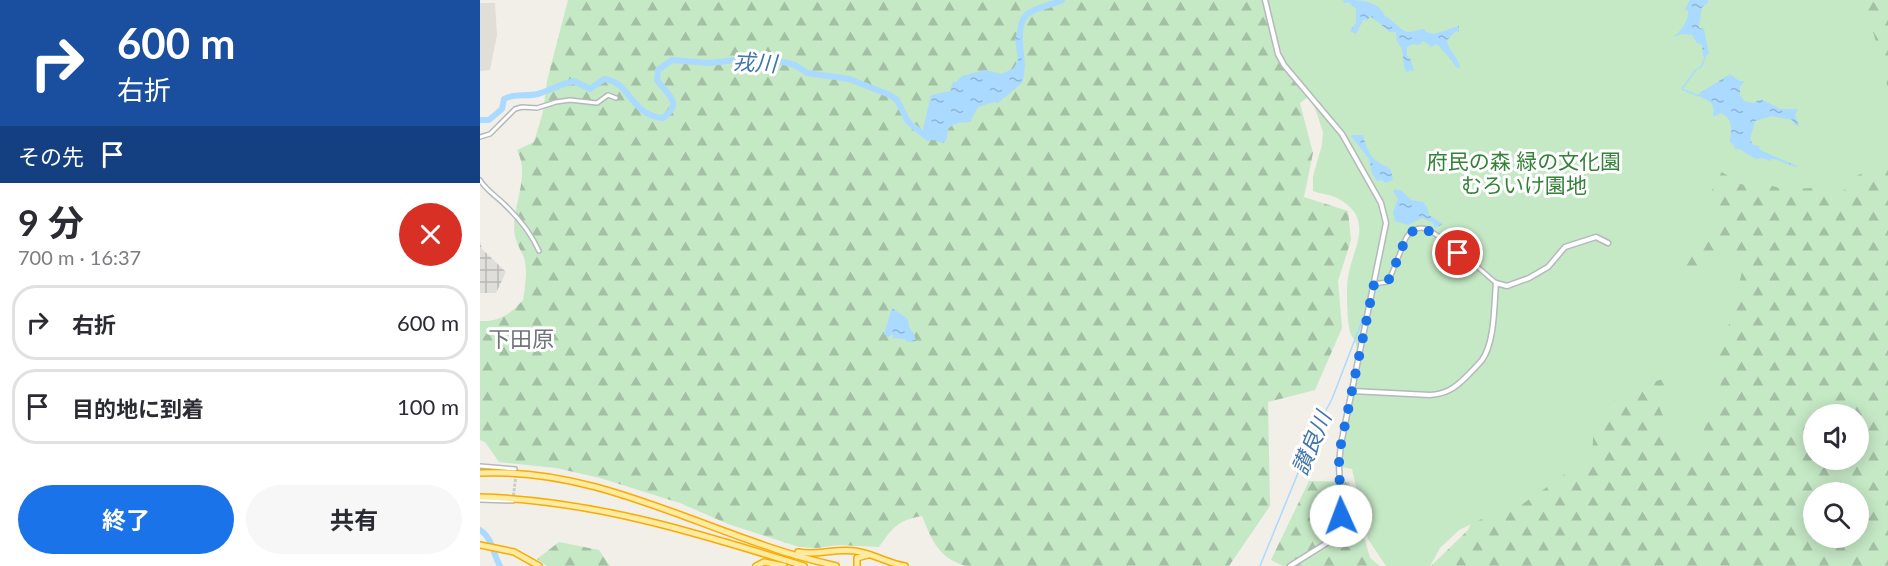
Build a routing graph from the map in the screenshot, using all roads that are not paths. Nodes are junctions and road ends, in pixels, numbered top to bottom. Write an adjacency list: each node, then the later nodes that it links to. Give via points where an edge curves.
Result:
1 (1265, 0): 8 (street, via 1284,65 1342,134 1381,203 1386,223)
2 (616, 98): 3 (street, via 515,109 490,134)
3 (480, 137)
4 (480, 180): 6 (street, via 530,232)
5 (1608, 243): 7 (street, via 1596,237 1585,240 1562,249 1548,267 1529,278 1507,286)
6 (539, 251)
7 (1496, 283): 8 (street, via 1438,237 1420,228 1408,234 1387,282); 9 (street, via 1489,345 1483,359 1457,386 1439,395)
8 (1374, 284): 9 (street)
9 (1352, 391): 25 (street, via 1339,463 1338,530 1330,541)
10 (480, 466): 11 (street)
11 (516, 469)
12 (480, 473): 15 (highway, via 526,473 582,483 645,501)
13 (480, 499): 14 (street); 21 (highway, via 525,500 601,510)
14 (513, 501)
15 (735, 535): 17 (highway, via 801,553 848,550); 22 (highway)
16 (480, 545): 18 (highway, via 523,556)
17 (878, 558): 23 (highway, via 859,556); 24 (highway)
18 (539, 566)
19 (756, 566): 20 (highway, via 764,562)
20 (784, 566)
21 (804, 566)
22 (836, 566)
23 (857, 566)
24 (905, 566)
25 (1290, 566)

